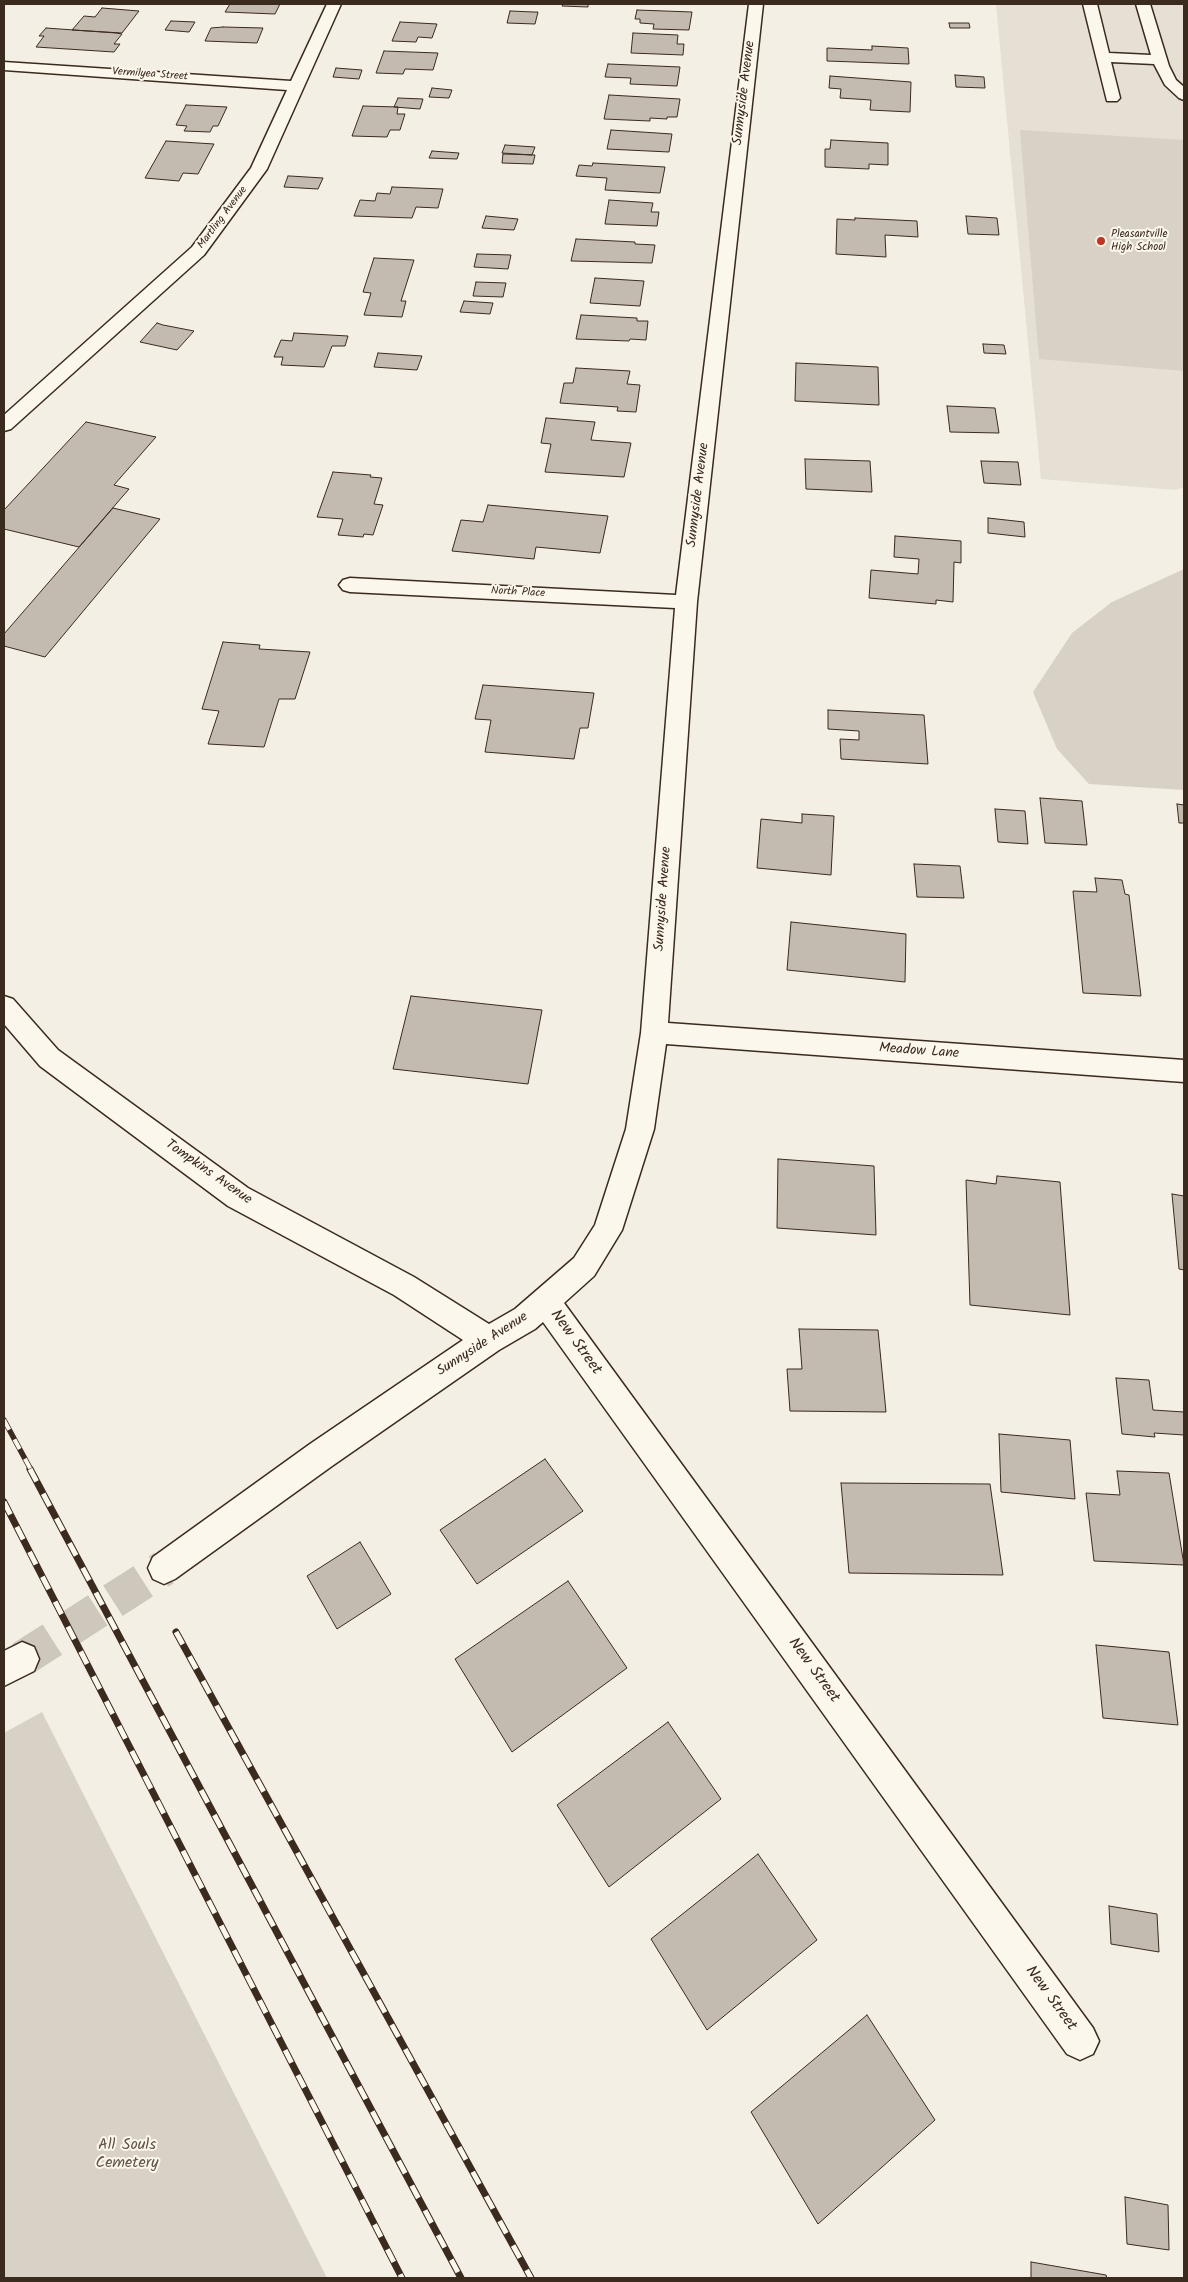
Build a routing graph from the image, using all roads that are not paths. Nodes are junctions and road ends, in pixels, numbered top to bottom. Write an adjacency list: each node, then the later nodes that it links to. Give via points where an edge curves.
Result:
1 (334, 4): 8 (street, Martling Avenue)
2 (756, 4): 13 (street, Sunnyside Avenue)
3 (1090, 4): 5 (street)
4 (1143, 4): 6 (street)
5 (1102, 57): 6 (street); 10 (street)
6 (1160, 60): 9 (street, via 1170,82)
7 (4, 66): 8 (street, Vermilyea Street)
8 (296, 86): 11 (street, Martling Avenue, via 260,169 198,252)
9 (1184, 95)
10 (1112, 98)
11 (4, 425)
12 (350, 585): 13 (street, North Place)
13 (686, 602): 15 (street, Sunnyside Avenue)
14 (4, 1006): 18 (street, Tompkins Avenue, via 49,1058 238,1197 404,1286)
15 (654, 1033): 16 (street, Meadow Lane); 17 (street, Sunnyside Avenue, via 640,1129 608,1230 584,1267)
16 (1184, 1071)
17 (545, 1301): 18 (street, Sunnyside Avenue, via 525,1319); 20 (street, New Street)
18 (488, 1340): 19 (street, Sunnyside Avenue)
19 (164, 1568)
20 (1080, 2041)

